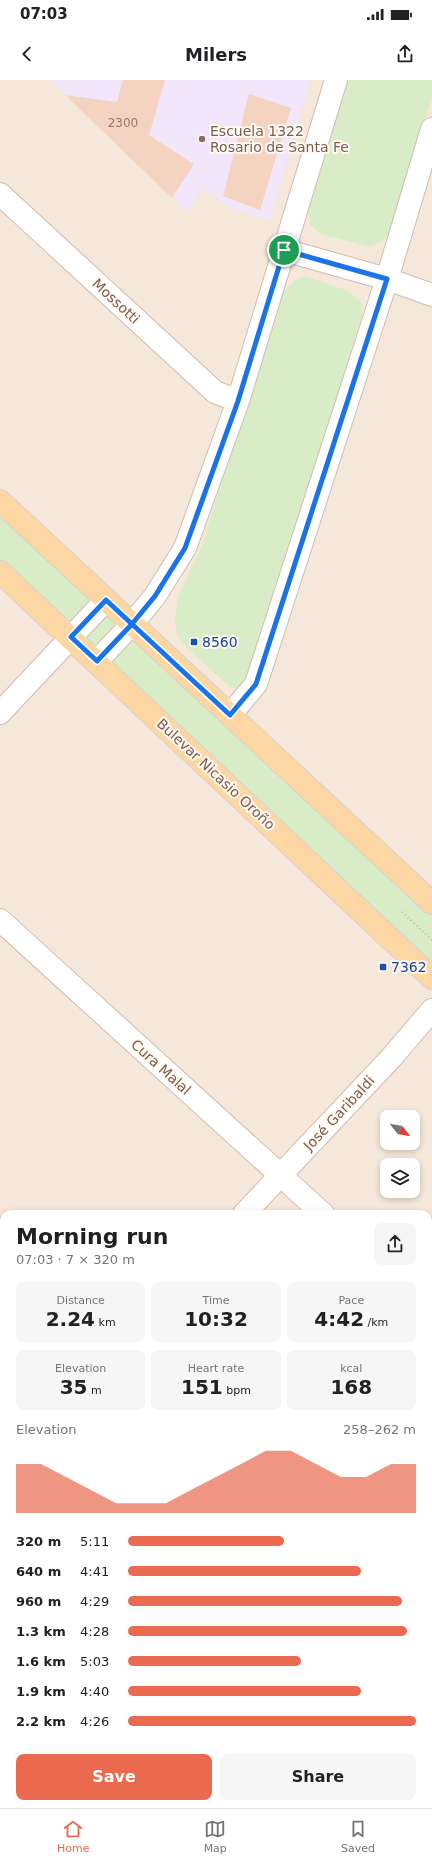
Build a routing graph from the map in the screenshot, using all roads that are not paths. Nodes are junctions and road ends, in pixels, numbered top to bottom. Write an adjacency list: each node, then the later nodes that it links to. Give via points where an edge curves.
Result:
1 (336, 80): 4 (street)
2 (432, 129): 5 (street)
3 (0, 194): 7 (street, Mossotti, via 215,392)
4 (284, 250): 5 (street); 7 (street)
5 (387, 279): 6 (street); 15 (street, via 256,684)
6 (432, 295)
7 (238, 401): 11 (street, via 185,548 155,596)
8 (0, 501): 10 (main road)
9 (0, 572): 12 (main road, Bulevar Nicasio Oroño)
10 (106, 600): 11 (main road); 12 (street)
11 (132, 624): 13 (street); 15 (main road)
12 (71, 637): 13 (main road, Bulevar Nicasio Oroño); 14 (street)
13 (97, 661): 18 (main road, Bulevar Nicasio Oroño)
14 (0, 713)
15 (230, 715): 16 (main road)
16 (432, 904)
17 (0, 920): 20 (street, Cura Malal)
18 (432, 978)
19 (432, 1010): 20 (street, José Garibaldi, via 391,1058)
20 (280, 1175): 21 (street, José Garibaldi); 22 (street, Cura Malal)
21 (248, 1210)
22 (319, 1210)

